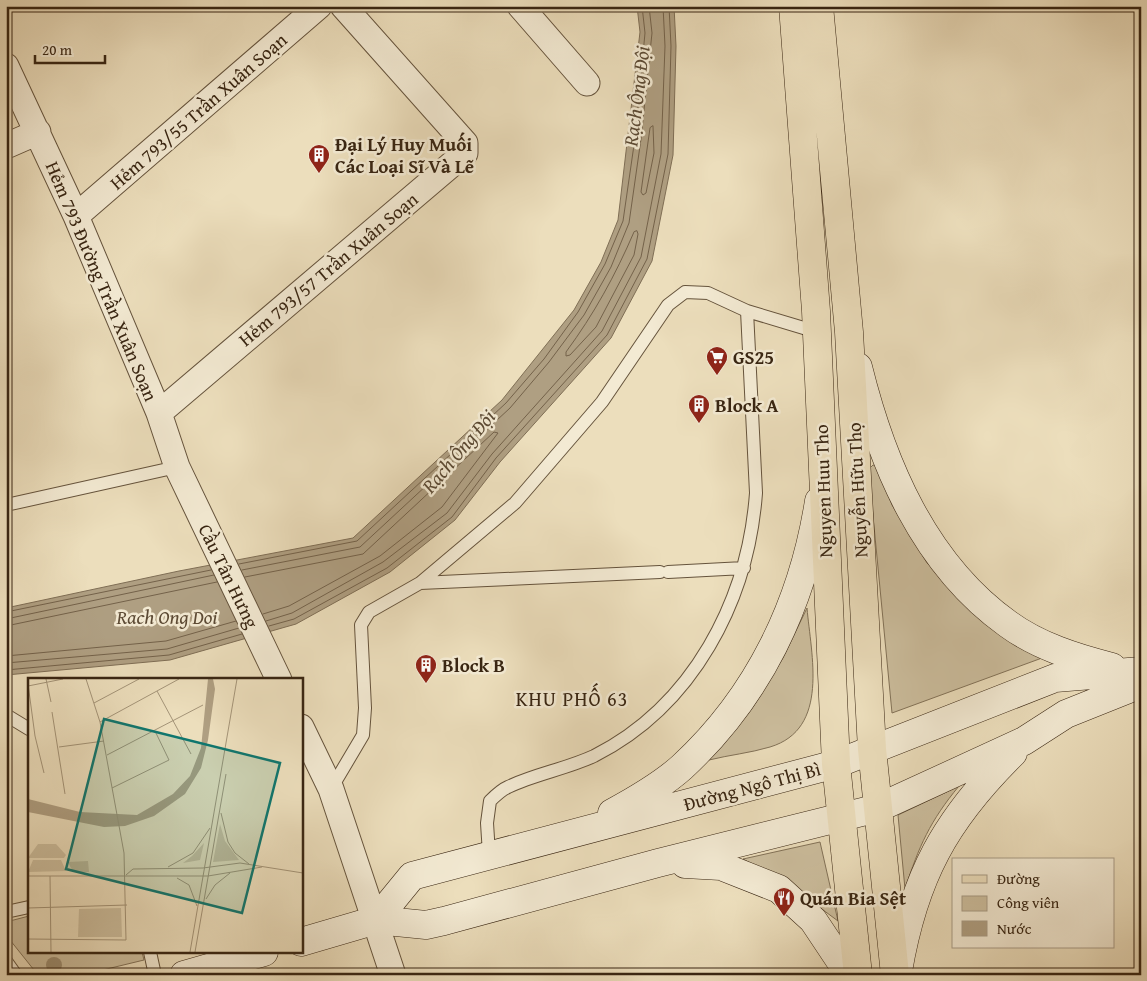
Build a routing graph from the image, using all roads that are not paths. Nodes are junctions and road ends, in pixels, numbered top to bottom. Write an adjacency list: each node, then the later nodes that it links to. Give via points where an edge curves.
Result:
1 (319, 6): 10 (street, Hẻm 793/55 Trần Xuân Soạn)
2 (343, 6): 14 (street, Hẻm 793/57 Trần Xuân Soạn, via 465,143 465,153)
3 (520, 6): 7 (street)
4 (793, 6): 12 (main road, Nguyen Huu Tho)
5 (819, 6): 13 (main road, Nguyễn Hữu Thọ)
6 (6, 66): 8 (street, Hẻm 793 Đường Trần Xuân Soạn)
7 (586, 83)
8 (38, 132): 9 (street); 10 (street, Hẻm 793 Đường Trần Xuân Soạn)
9 (6, 146)
10 (76, 216): 14 (street, Hẻm 793 Đường Trần Xuân Soạn)
11 (747, 311): 12 (lane); 19 (lane, via 756,493 754,523); 20 (lane, via 708,293 685,292 668,305 602,402 516,503)
12 (817, 332): 16 (main road, Nguyen Huu Tho)
13 (849, 332): 21 (street, via 869,414 894,476 917,522 947,565 1008,624 1046,645); 27 (main road, Nguyễn Hữu Thọ)
14 (158, 413): 15 (street, Hẻm 793 Đường Trần Xuân Soạn)
15 (177, 467): 17 (street, Hẻm 793 Đường Trần Xuân Soạn); 18 (lane)
16 (823, 474): 28 (main road, Nguyen Huu Tho); 32 (street, via 814,532 800,583 779,638 751,688 715,733 681,768 636,800)
17 (192, 498): 22 (street, Cầu Tân Hưng)
18 (6, 505)
19 (744, 568): 20 (lane); 33 (lane, via 719,628 693,671 660,710 609,748 506,787 490,801 487,823)
20 (420, 583): 29 (lane, via 369,612 361,625 363,735)
21 (1137, 675): 26 (street); 27 (street, Đường Ngô Thị Bì, via 1055,678)
22 (278, 678)
23 (6, 715): 24 (lane)
24 (28, 728)
25 (302, 729): 29 (street)
26 (1024, 741): 30 (street); 48 (street, via 962,807 938,846 916,895)
27 (872, 749): 28 (street, Đường Ngô Thị Bì); 30 (main road, Nguyễn Hữu Thọ)
28 (836, 764): 31 (main road, Nguyen Huu Tho); 32 (street, Đường Ngô Thị Bì)
29 (331, 789): 37 (street)
30 (878, 808): 31 (street); 48 (main road, Nguyễn Hữu Thọ)
31 (842, 817): 34 (street); 47 (main road, Nguyen Huu Tho)
32 (583, 830): 33 (street, Đường Ngô Thị Bì)
33 (489, 854): 37 (street, Đường Ngô Thị Bì, via 412,876)
34 (658, 863): 37 (street, via 426,925); 46 (street, via 721,866 779,889 813,920)
35 (28, 907): 36 (lane)
36 (6, 912)
37 (376, 920): 38 (street); 42 (street)
38 (302, 942)
39 (150, 954): 44 (lane)
40 (257, 954): 45 (street)
41 (6, 961): 43 (lane)
42 (390, 964)
43 (16, 975)
44 (155, 975)
45 (184, 975)
46 (847, 975)
47 (858, 975)
48 (896, 975)

